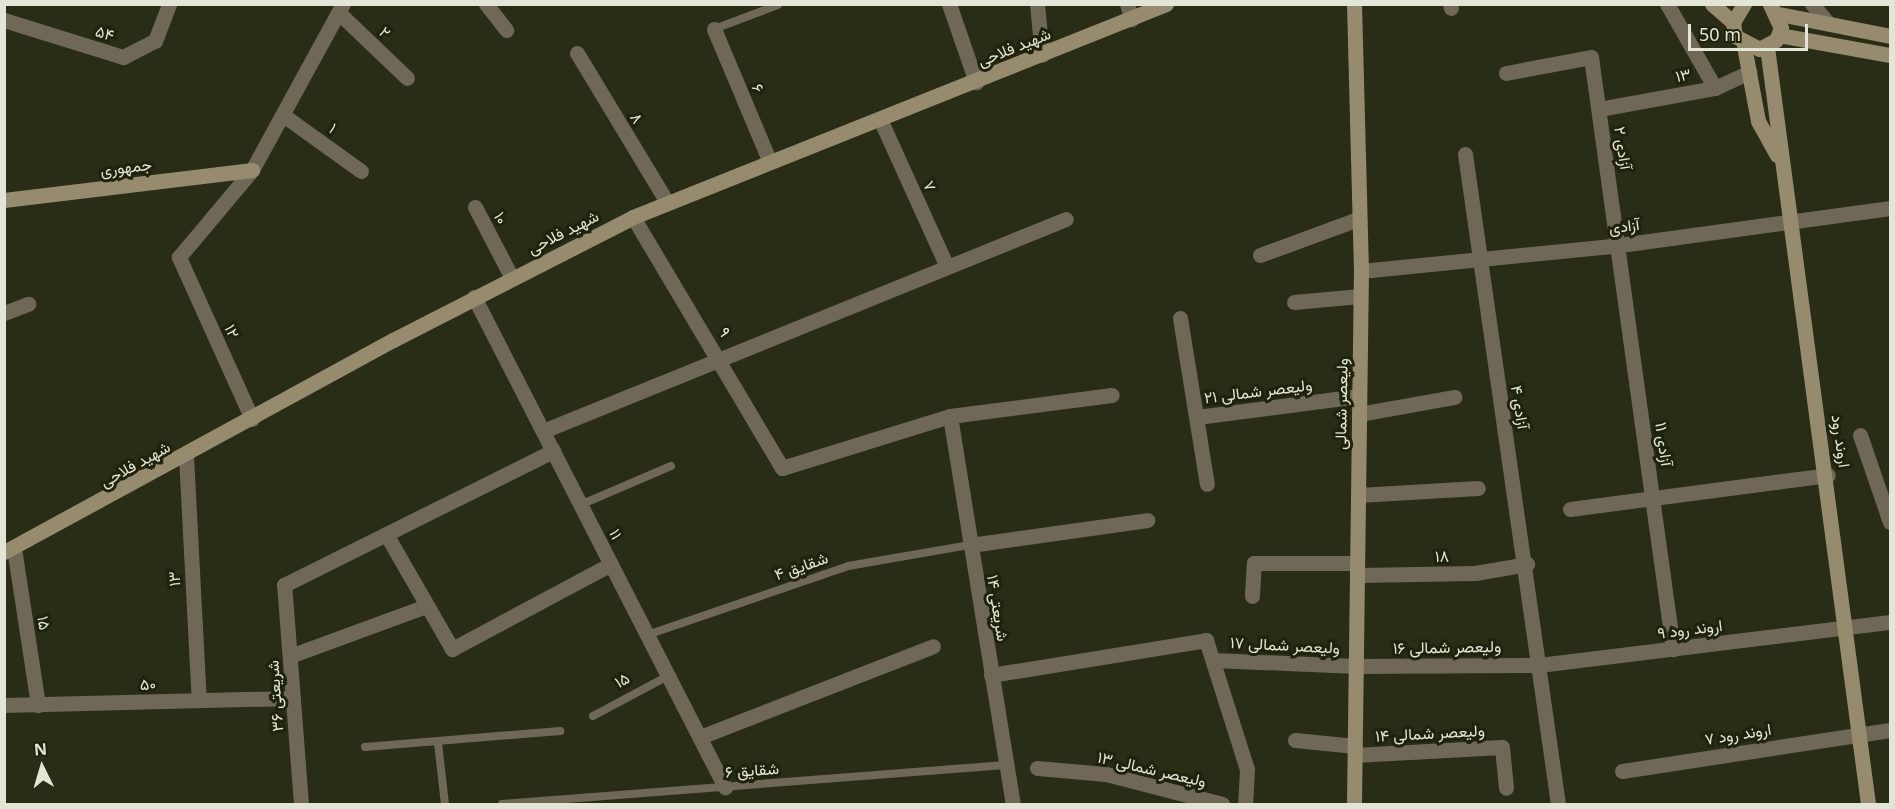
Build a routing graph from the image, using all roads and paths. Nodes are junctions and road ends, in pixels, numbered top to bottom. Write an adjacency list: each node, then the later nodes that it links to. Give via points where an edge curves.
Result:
1 (169, 4): 15 (street, ۵۴, via 155,41 123,57)
2 (486, 4): 19 (street)
3 (950, 4): 30 (street)
4 (1037, 4): 25 (street)
5 (1166, 4): 14 (street, شهید فلاحی)
6 (1354, 4): 46 (street, ولیعصر شمالی)
7 (1667, 4): 31 (street, ۱۳)
8 (1712, 4): 16 (street)
9 (1744, 4): 16 (street)
10 (1812, 4): 17 (street)
11 (778, 6): 18 (lane)
12 (341, 9): 29 (street, ۲); 33 (street)
13 (1775, 9): 17 (street); 20 (street)
14 (1130, 12): 25 (street, شهید فلاحی)
15 (4, 20)
16 (1733, 22): 22 (street, اروند رود)
17 (1827, 23): 21 (street)
18 (714, 29): 37 (street, ۶)
19 (506, 30)
20 (1779, 35): 23 (street); 26 (street)
21 (1890, 36)
22 (1744, 46): 23 (street); 27 (street, اروند رود)
23 (1767, 47): 36 (street, اروند رود)
24 (577, 53): 41 (street, ۸)
25 (1042, 55): 30 (street, شهید فلاحی)
26 (1890, 55)
27 (1749, 72): 31 (street); 36 (street, اروند رود, via 1758,121)
28 (1506, 73): 32 (street, آزادی ۲, via 1591,57)
29 (407, 78)
30 (976, 82): 34 (street, شهید فلاحی)
31 (1714, 88): 32 (street, ۱۳)
32 (1599, 109): 48 (street, آزادی ۲)
33 (283, 114): 38 (street); 39 (street, ۱)
34 (880, 119): 37 (street, شهید فلاحی); 51 (street, ۷)
35 (1465, 154): 50 (street, آزادی ۴)
36 (1777, 155): 47 (street, اروند رود)
37 (769, 160): 41 (street, شهید فلاحی)
38 (252, 170): 40 (street, جمهوری); 67 (street, ۱۲, via 179,257)
39 (361, 171)
40 (4, 200)
41 (667, 202): 44 (street, شهید فلاحی)
42 (475, 207): 53 (street, ۱۰)
43 (1890, 211): 47 (street, آزادی)
44 (633, 217): 53 (street, شهید فلاحی); 60 (street, ۹)
45 (1066, 219): 51 (street)
46 (1358, 219): 49 (street); 52 (street, ولیعصر شمالی)
47 (1790, 222): 48 (street, آزادی); 73 (street, اروند رود)
48 (1620, 245): 50 (street, آزادی); 77 (street, آزادی ۱۱)
49 (1260, 255)
50 (1478, 259): 52 (street, آزادی); 86 (street, آزادی ۴)
51 (947, 267): 60 (street)
52 (1361, 271): 54 (street, ولیعصر شمالی)
53 (512, 278): 55 (street, شهید فلاحی)
54 (1360, 296): 56 (street); 62 (street, ولیعصر شمالی)
55 (474, 297): 67 (street, شهید فلاحی); 68 (street, ۱۱)
56 (1294, 302)
57 (28, 304): 58 (street)
58 (4, 313)
59 (1180, 318): 66 (street)
60 (721, 359): 65 (street, ۹, via 782,468); 68 (street)
61 (1112, 395): 65 (street)
62 (1359, 396): 64 (street, ولیعصر شمالی); 66 (street, ولیعصر شمالی ۲۱)
63 (1454, 398): 64 (street)
64 (1359, 414): 76 (street, ولیعصر شمالی)
65 (950, 416): 83 (street, شریعتی ۱۴)
66 (1197, 417): 74 (street)
67 (252, 419): 71 (street, شهید فلاحی)
68 (543, 431): 70 (street, ۱۱)
69 (1860, 435): 81 (street)
70 (553, 451): 78 (street, ۱۱); 82 (street)
71 (186, 456): 84 (street, شهید فلاحی); 102 (street, ۱۳)
72 (671, 466): 78 (lane)
73 (1828, 475): 77 (street); 91 (street, اروند رود)
74 (1207, 484)
75 (1478, 488): 76 (street)
76 (1358, 495): 87 (street, ولیعصر شمالی)
77 (1654, 500): 79 (street); 94 (street, آزادی ۱۱)
78 (580, 505): 85 (street, ۱۱)
79 (1570, 509)
80 (1147, 520): 83 (street)
81 (1890, 522)
82 (386, 534): 89 (street); 95 (street, شریعتی ۳۶, via 284,585)
83 (970, 545): 92 (lane, شقایق ۴, via 848,566); 99 (street, شریعتی ۱۴)
84 (9, 550): 104 (street, ۱۵)
85 (611, 564): 89 (street, via 452,649); 92 (street, ۱۱)
86 (1527, 564): 87 (street, ۱۸, via 1475,573); 97 (street, آزادی ۴)
87 (1357, 569): 88 (street, ۱۸, via 1254,563); 98 (street, ولیعصر شمالی)
88 (1252, 596)
89 (426, 606): 95 (street)
90 (1890, 622): 91 (street, اروند رود ۹)
91 (1846, 628): 94 (street, اروند رود ۹); 108 (street, اروند رود)
92 (647, 635): 100 (street, ۱۱)
93 (933, 646): 109 (street)
94 (1674, 649): 97 (street, اروند رود ۹)
95 (290, 656): 101 (street, شریعتی ۳۶)
96 (1213, 660): 98 (street, ولیعصر شمالی ۱۷); 99 (street, via 1206,640); 124 (street, via 1247,769)
97 (1539, 665): 98 (street, ولیعصر شمالی ۱۶); 126 (street, آزادی ۴)
98 (1356, 666): 113 (street, ولیعصر شمالی)
99 (991, 675): 114 (street, شریعتی ۱۴)
100 (668, 676): 105 (lane, ۱۵); 109 (street, ۱۱)
101 (293, 698): 102 (street, ۵۰); 119 (street, شریعتی ۳۶)
102 (199, 700): 104 (street, ۵۰)
103 (4, 705): 104 (street, ۵۰)
104 (38, 705)
105 (593, 716)
106 (1890, 730): 108 (street, اروند رود ۷)
107 (560, 731): 111 (lane)
108 (1859, 734): 116 (street, اروند رود ۷); 127 (street, اروند رود)
109 (700, 737): 117 (street, ۱۱)
110 (1295, 740): 113 (street)
111 (438, 743): 112 (lane); 120 (lane)
112 (365, 747)
113 (1355, 750): 118 (street, ولیعصر شمالی ۱۴, via 1502,747); 125 (street, ولیعصر شمالی)
114 (1005, 765): 117 (lane, شقایق ۶); 122 (street, شریعتی ۱۴)
115 (1037, 768): 123 (street, ولیعصر شمالی ۱۳, via 1106,774)
116 (1623, 771)
117 (725, 787): 121 (lane, شقایق ۶)
118 (1506, 788)
119 (301, 804)
120 (445, 804)
121 (502, 804)
122 (1013, 804)
123 (1222, 804)
124 (1245, 804)
125 (1354, 804)
126 (1558, 804)
127 (1868, 804)

